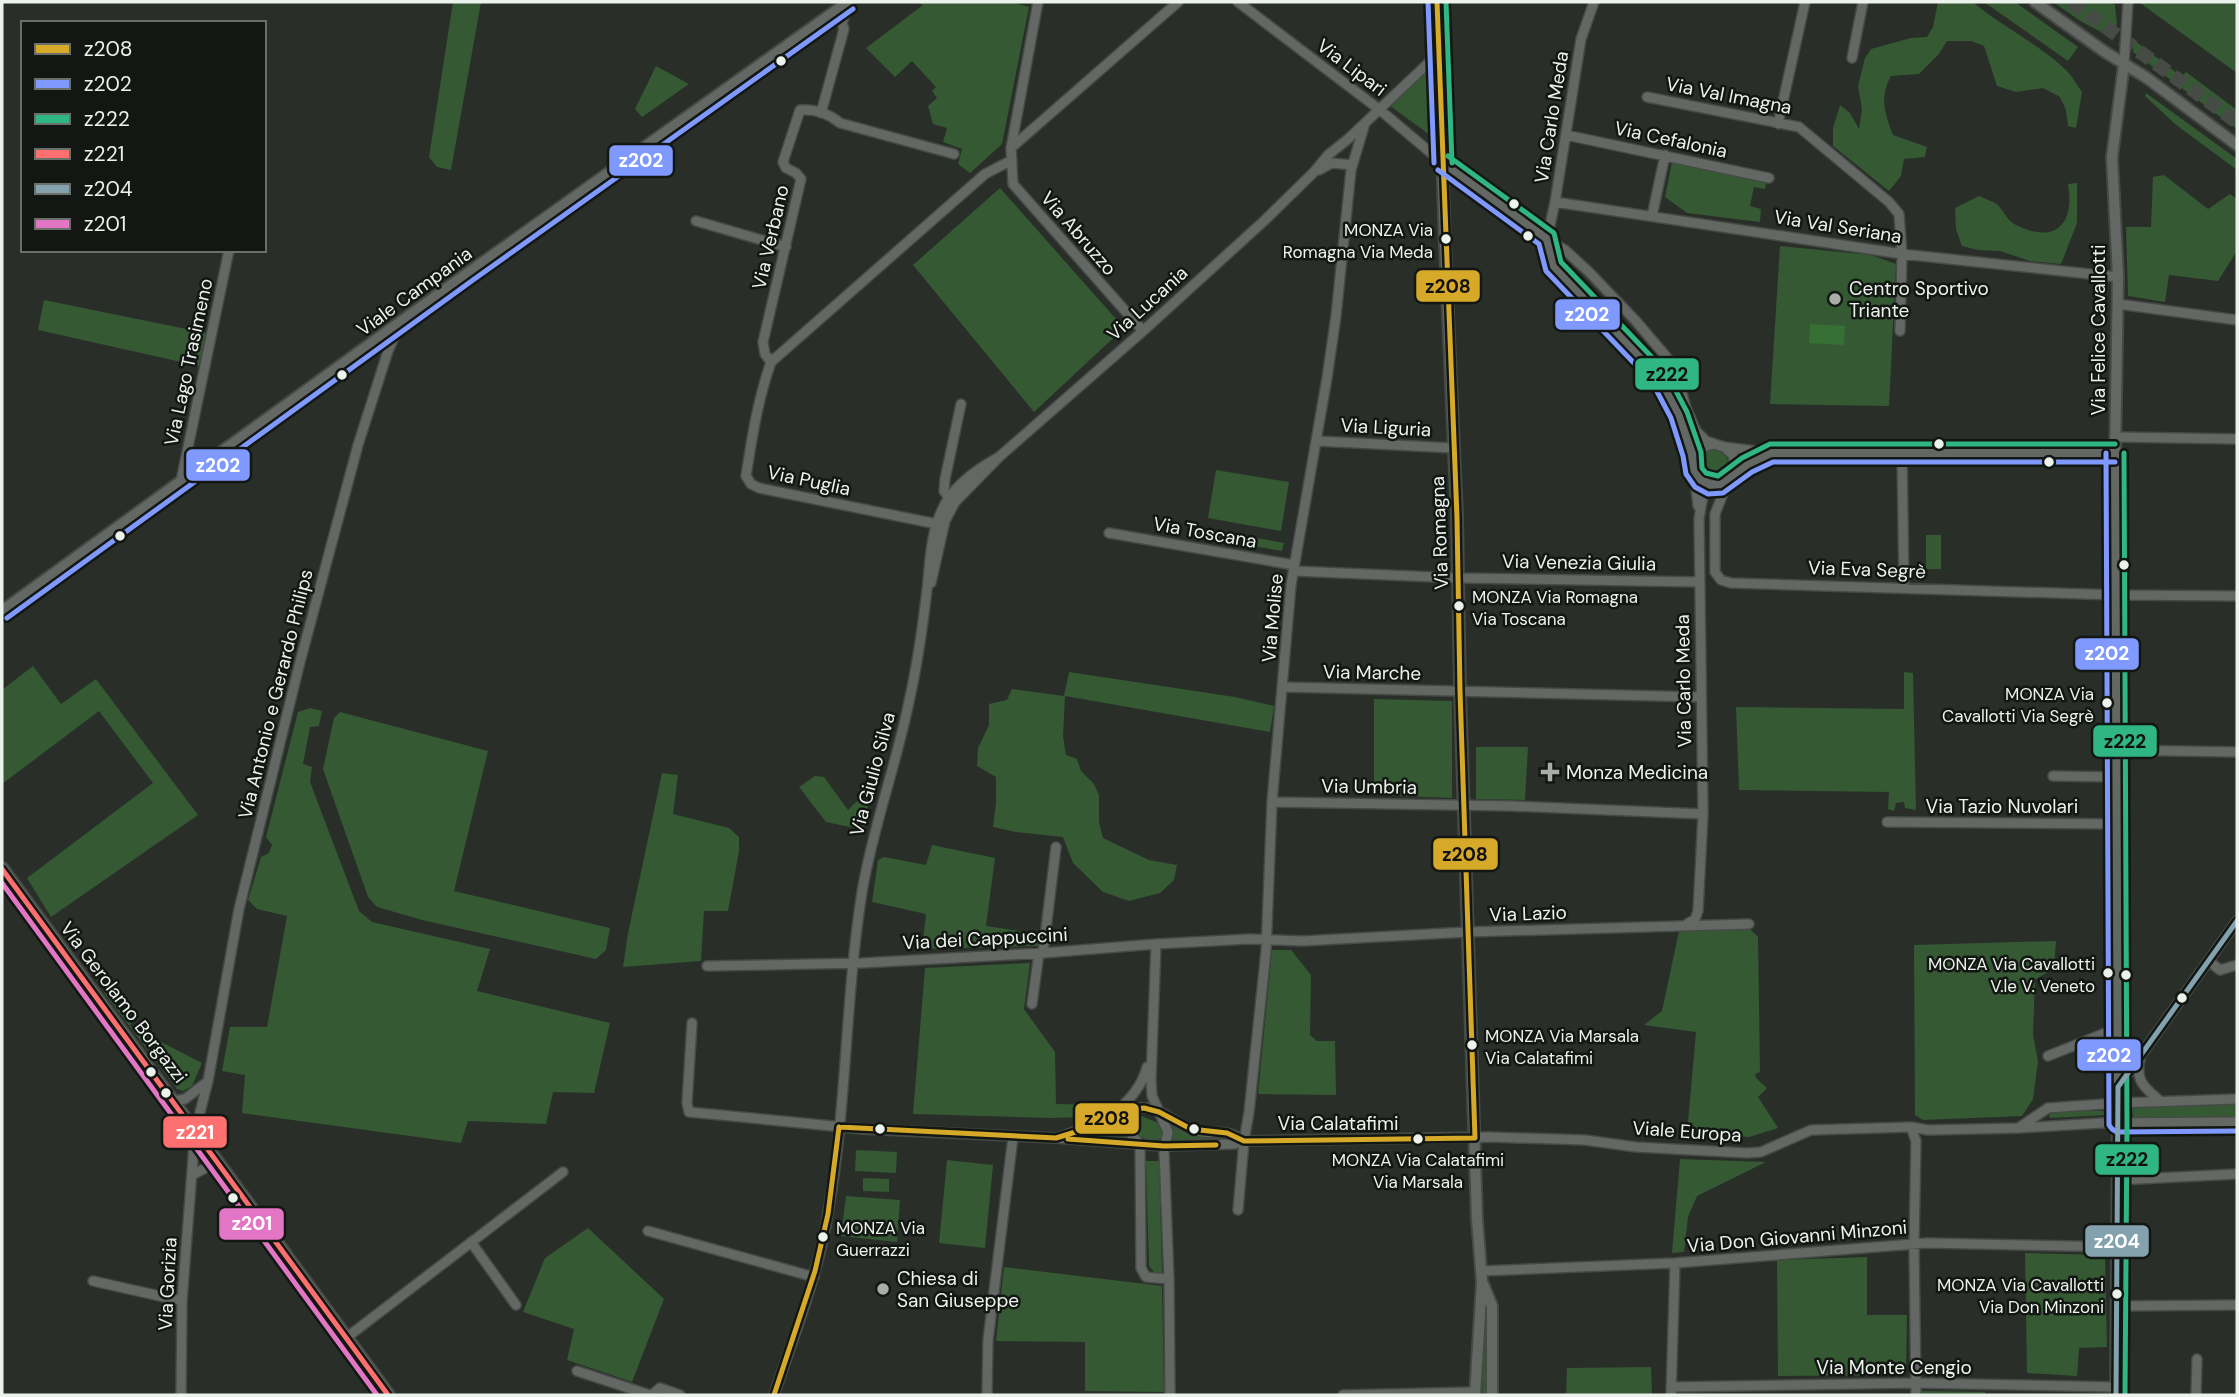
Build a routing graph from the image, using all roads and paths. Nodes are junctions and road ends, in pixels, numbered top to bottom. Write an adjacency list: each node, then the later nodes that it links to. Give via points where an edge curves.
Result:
1 (848, 2): 16 (street); 40 (street, Viale Campania)
2 (1038, 2): 21 (street, Via Abruzzo)
3 (1178, 2): 21 (street)
4 (1238, 2): 15 (street, Via Lipari)
5 (1594, 2): 19 (street, Via Carlo Meda, via 1581,39)
6 (1805, 2): 18 (street)
7 (1863, 2): 12 (street)
8 (2035, 2): 13 (street)
9 (2128, 2): 13 (street)
10 (1438, 4): 11 (street, Via Romagna)
11 (1439, 53): 15 (street); 25 (street, Via Romagna)
12 (1852, 58)
13 (2124, 65): 20 (street); 36 (street, Via Felice Cavallotti, via 2112,157)
14 (1647, 97): 18 (street, Via Val Imagna)
15 (1380, 110): 17 (street); 25 (street, Via Lipari)
16 (821, 113): 22 (street, via 840,123); 33 (street, Via Verbano, via 803,109 798,113 783,162 801,179)
17 (1365, 123): 26 (street, Via Molise); 27 (street, Via Lucania)
18 (1778, 124): 35 (street, Via Val Imagna, via 1798,127 1889,202 1899,214)
19 (1566, 135): 23 (street, Via Cefalonia); 29 (street, Via Carlo Meda)
20 (2237, 145)
21 (1011, 148): 24 (street, Via Abruzzo)
22 (954, 154)
23 (1665, 155): 28 (street, Via Cefalonia); 30 (street)
24 (1012, 160): 41 (street, Via Abruzzo, via 1013,184); 43 (street, via 985,174)
25 (1443, 163): 32 (street); 49 (street, Via Romagna)
26 (1352, 165): 27 (street, via 1332,163); 47 (street, Via Molise)
27 (1314, 172): 41 (street, Via Lucania)
28 (1769, 178)
29 (1555, 202): 30 (street, Via Val Seriana); 32 (street, Via Carlo Meda)
30 (1652, 216): 35 (street, Via Val Seriana)
31 (696, 221): 33 (street)
32 (1547, 239): 48 (street, via 1589,272 1675,366 1693,428 1703,439); 53 (street, Via Carlo Meda, via 1553,265 1659,377 1682,423)
33 (786, 247): 38 (street, Via Verbano)
34 (229, 252): 55 (street, Via Lago Trasimeno)
35 (1902, 254): 36 (street, Via Val Seriana); 42 (street, Via Val Imagna)
36 (2118, 277): 37 (street, Via Felice Cavallotti)
37 (2118, 303): 39 (street); 45 (street, Via Felice Cavallotti)
38 (771, 311): 43 (street, Via Puglia, via 763,342)
39 (2237, 320)
40 (401, 322): 55 (street, Viale Campania); 99 (street, Via Antonio e Gerardo Philips, via 358,445 300,662 239,909)
41 (1143, 331): 57 (street, Via Lucania, via 983,466)
42 (1900, 331)
43 (771, 362): 59 (street, Via Puglia, via 746,476 751,484)
44 (961, 404): 57 (street, Via Giulio Silva, via 945,479 944,491)
45 (2115, 437): 46 (street); 52 (street, Via Felice Cavallotti)
46 (2237, 439)
47 (1317, 441): 49 (street, Via Liguria); 61 (street, Via Molise)
48 (1720, 445): 50 (street); 53 (street, via 1702,449); 54 (street, via 1735,461)
49 (1453, 448): 62 (street, Via Romagna)
50 (1771, 453): 51 (street); 54 (street)
51 (1902, 453): 52 (street); 64 (street)
52 (2115, 453): 65 (street, Via Felice Cavallotti)
53 (1694, 467): 56 (street, Via Carlo Meda); 58 (street, Via Carlo Meda)
54 (1729, 479): 56 (street, via 1716,486); 64 (street, Via Eva Segrè, via 1714,519 1715,572 1721,580)
55 (181, 481): 67 (street, Viale Campania)
56 (1705, 484): 58 (street, Via Carlo Meda)
57 (951, 500): 59 (street, Via Giulio Silva)
58 (1700, 514): 63 (street, Via Carlo Meda)
59 (940, 525): 90 (street, Via Giulio Silva, via 907,712 870,847)
60 (1109, 533): 61 (street, Via Toscana)
61 (1294, 568): 62 (street, Via Toscana); 68 (street, Via Molise)
62 (1458, 578): 63 (street, Via Venezia Giulia); 69 (street, Via Romagna)
63 (1700, 582): 70 (street, Via Carlo Meda)
64 (1904, 587): 65 (street, Via Eva Segrè)
65 (2117, 595): 66 (street, Via Eva Segrè); 71 (street, Via Felice Cavallotti)
66 (2237, 596)
67 (4, 607)
68 (1283, 687): 69 (street, Via Marche); 75 (street, Via Molise)
69 (1460, 691): 70 (street, Via Marche); 76 (street, Via Romagna)
70 (1700, 697): 77 (street, Via Carlo Meda)
71 (2117, 750): 72 (street); 74 (street, Via Felice Cavallotti)
72 (2237, 752)
73 (2053, 776): 74 (street)
74 (2117, 777): 79 (street, Via Felice Cavallotti)
75 (1272, 802): 76 (street, Via Umbria); 86 (street, Via Molise)
76 (1464, 805): 77 (street, Via Umbria); 85 (street, Via Romagna)
77 (1703, 814): 84 (street, Via Carlo Meda, via 1698,911)
78 (1887, 822): 79 (street, Via Tazio Nuvolari)
79 (2117, 824): 95 (street, Via Felice Cavallotti)
80 (1056, 846): 88 (street)
81 (2, 869): 102 (main road, Via Gerolamo Borgazzi)
82 (2237, 921): 89 (street)
83 (1749, 924): 84 (street, Via Lazio)
84 (1686, 925): 85 (street, Via Lazio)
85 (1468, 932): 86 (street, Via Lazio); 115 (street, Via Romagna)
86 (1265, 941): 87 (street, Via dei Cappuccini); 116 (street, Via Molise)
87 (1156, 944): 88 (street, Via dei Cappuccini); 96 (street)
88 (1041, 953): 90 (street, Via dei Cappuccini); 93 (street)
89 (2209, 961): 91 (street, via 2220,970); 97 (street)
90 (852, 963): 92 (street, Via dei Cappuccini); 109 (street, Via Giulio Silva)
91 (2237, 965)
92 (707, 966)
93 (1032, 1004)
94 (692, 1023): 109 (street, Via Calatafimi, via 689,1112)
95 (2118, 1028): 98 (street); 100 (street, Via Felice Cavallotti)
96 (1151, 1048): 105 (street, via 1144,1079); 106 (street, via 1152,1096)
97 (2141, 1055): 100 (street); 103 (street, via 2137,1071)
98 (2048, 1056)
99 (208, 1081): 102 (street, via 185,1099); 112 (street, Via Antonio e Gerardo Philips)
100 (2118, 1087): 104 (street, Via Felice Cavallotti)
101 (2237, 1099): 103 (street)
102 (173, 1101): 112 (main road, Via Gerolamo Borgazzi)
103 (2160, 1101): 104 (street)
104 (2118, 1102): 108 (street, Via Felice Cavallotti); 111 (street, via 2048,1108)
105 (1121, 1108): 106 (street, Via Calatafimi); 114 (street, Via Calatafimi, via 1079,1131); 117 (street, via 1125,1127)
106 (1159, 1112): 116 (street, Via Calatafimi, via 1189,1129 1230,1133); 118 (street, via 1168,1132)
107 (2237, 1122): 108 (street, Viale Europa)
108 (2118, 1123): 111 (street, Viale Europa); 123 (street, Via Felice Cavallotti)
109 (839, 1127): 113 (street, Via Calatafimi); 131 (street, Via Giulio Silva)
110 (1911, 1127): 111 (street, Viale Europa); 115 (street, Viale Europa, via 1811,1130 1761,1152 1747,1153 1585,1140); 127 (street, via 1916,1141)
111 (2019, 1128)
112 (195, 1132): 119 (main road, Via Gerolamo Borgazzi); 122 (street, Via Gorizia)
113 (1013, 1137): 114 (street, Via Calatafimi); 151 (street, via 988,1340)
114 (1052, 1138): 117 (street, Via Calatafimi)
115 (1475, 1138): 116 (street, Via Calatafimi); 130 (street, Via Romagna)
116 (1244, 1141): 118 (street, Via Calatafimi); 124 (street, Via Molise)
117 (1140, 1144): 118 (street, Via Calatafimi); 132 (street, via 1140,1268 1146,1277)
118 (1164, 1146): 132 (street)
119 (217, 1162): 122 (street); 138 (main road, Via Gerolamo Borgazzi)
120 (563, 1172): 126 (street)
121 (2237, 1174): 123 (street)
122 (191, 1175): 134 (street, Via Gorizia)
123 (2118, 1180): 128 (street, Via Felice Cavallotti)
124 (1238, 1210)
125 (648, 1231): 131 (street)
126 (471, 1242): 135 (street); 138 (street)
127 (1914, 1244): 128 (street, Via Don Giovanni Minzoni); 129 (street, Via Don Giovanni Minzoni); 141 (street)
128 (2117, 1247): 137 (street, Via Felice Cavallotti)
129 (1675, 1263): 130 (street, Via Don Giovanni Minzoni); 142 (street)
130 (1481, 1276): 145 (street); 154 (street, via 1492,1306)
131 (814, 1277): 150 (street, Via Giulio Silva)
132 (1169, 1279): 152 (street)
133 (93, 1281): 134 (street)
134 (182, 1301): 146 (street, Via Gorizia)
135 (516, 1305)
136 (2237, 1305): 137 (street)
137 (2117, 1306): 143 (street, Via Felice Cavallotti)
138 (346, 1338): 147 (main road, Via Gerolamo Borgazzi)
139 (2197, 1359): 156 (street)
140 (577, 1371): 148 (street)
141 (1916, 1383): 142 (street, Via Monte Cengio); 143 (street, Via Monte Cengio); 155 (street)
142 (1671, 1391)
143 (2116, 1391)
144 (1430, 1394): 145 (street); 153 (street)
145 (1475, 1394)
146 (181, 1395)
147 (388, 1395)
148 (651, 1395): 149 (street, via 660,1388)
149 (680, 1395)
150 (774, 1395)
151 (987, 1395)
152 (1170, 1395)
153 (1343, 1395)
154 (1492, 1395)
155 (1916, 1395)
156 (2196, 1395)

